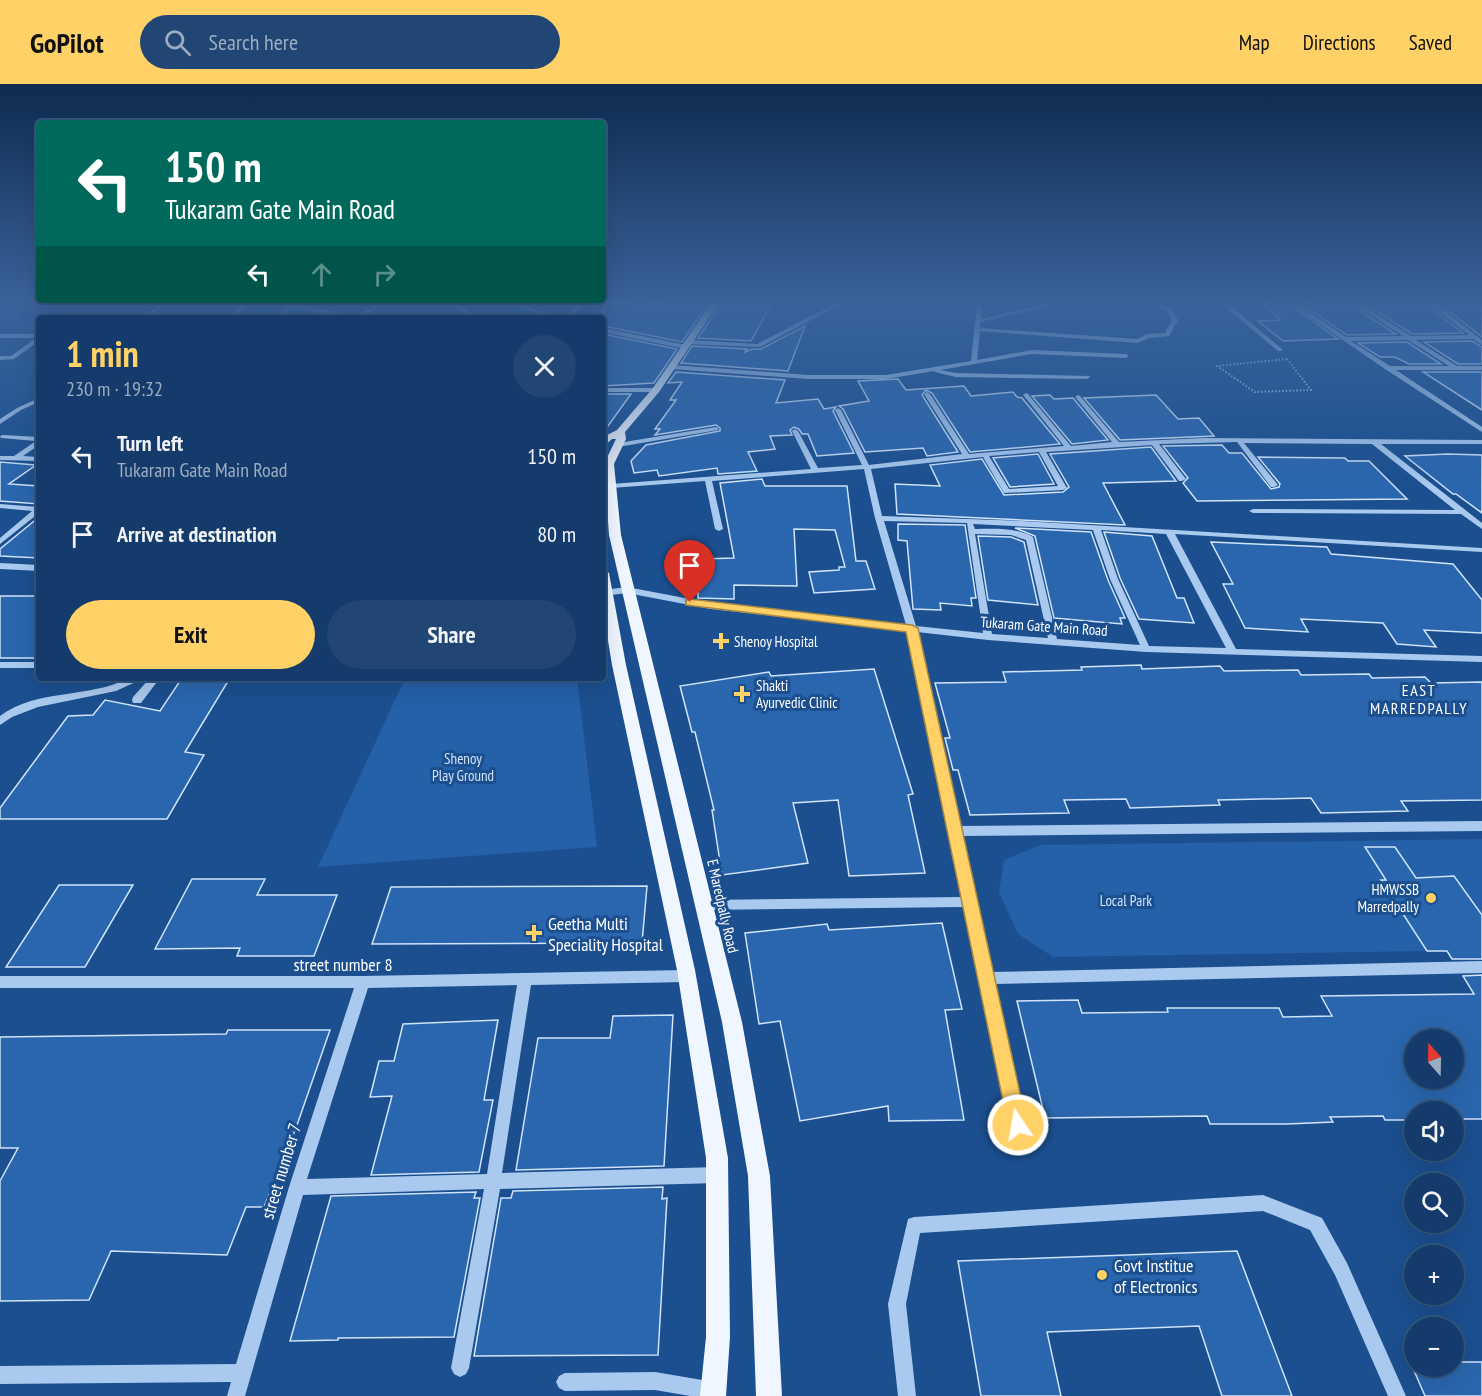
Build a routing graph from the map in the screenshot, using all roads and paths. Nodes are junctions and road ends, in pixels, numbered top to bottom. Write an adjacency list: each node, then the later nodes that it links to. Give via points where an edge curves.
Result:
1 (674, 364): 8 (main road, E Maredpally Road)
2 (966, 364): 12 (street)
3 (1235, 364): 7 (path)
4 (1291, 364): 7 (path, via 1311,390 1255,392)
5 (1382, 364): 9 (street)
6 (1451, 364): 10 (street)
7 (1218, 366)
8 (672, 367): 12 (street, via 819,377 886,377); 15 (main road, E Maredpally Road)
9 (1387, 368): 10 (street); 23 (street)
10 (1456, 368): 11 (street)
11 (1482, 368)
12 (931, 370): 13 (street, via 956,375)
13 (1087, 377)
14 (606, 390): 15 (street)
15 (656, 390): 27 (main road, E Maredpally Road)
16 (927, 394): 37 (street)
17 (1026, 395): 34 (street)
18 (1078, 397): 33 (street)
19 (36, 401): 21 (street)
20 (838, 410): 41 (street)
21 (0, 422)
22 (716, 429): 27 (street)
23 (1482, 430)
24 (795, 431): 42 (street)
25 (3, 437): 26 (street)
26 (36, 440)
27 (614, 440): 46 (main road, E Maredpally Road, via 609,464)
28 (1239, 441): 30 (street); 31 (street); 45 (street)
29 (36, 442): 39 (street)
30 (1154, 442): 33 (street); 43 (street)
31 (1374, 442): 32 (street); 51 (street)
32 (1482, 442)
33 (1117, 444): 34 (street)
34 (1069, 448): 35 (street)
35 (1042, 451): 36 (street); 36 (street, via 1063,488 1007,491)
36 (985, 455): 37 (street)
37 (968, 456): 41 (street)
38 (0, 458): 39 (street)
39 (16, 458): 40 (street)
40 (36, 459)
41 (867, 467): 42 (street); 52 (street)
42 (816, 471): 44 (street)
43 (1182, 479)
44 (709, 482): 46 (street, via 693,486); 56 (street)
45 (1274, 485)
46 (611, 486): 63 (main road, E Maredpally Road, via 615,535)
47 (0, 506): 48 (street)
48 (36, 509)
49 (1253, 511): 51 (street)
50 (36, 512): 59 (street)
51 (1463, 512): 55 (street)
52 (879, 518): 53 (street); 66 (street)
53 (969, 521): 54 (street); 57 (street)
54 (1096, 527): 58 (street); 69 (street, via 1114,579)
55 (1482, 527)
56 (719, 529)
57 (971, 531): 67 (street); 68 (street, via 1027,535 1030,539)
58 (1169, 531): 60 (street); 70 (street)
59 (0, 542)
60 (1482, 550)
61 (0, 566): 62 (street)
62 (36, 568)
63 (627, 590): 64 (street, Tukaram Gate Main Road); 66 (street, Tukaram Gate Main Road, via 711,606); 78 (main road, E Maredpally Road)
64 (606, 593)
65 (606, 598): 79 (main road)
66 (912, 628): 67 (street, Tukaram Gate Main Road); 81 (street)
67 (988, 637): 68 (street, Tukaram Gate Main Road)
68 (1053, 642): 69 (street, Tukaram Gate Main Road)
69 (1146, 649): 70 (street, Tukaram Gate Main Road)
70 (1233, 652): 71 (street, Tukaram Gate Main Road)
71 (1482, 659)
72 (0, 665): 73 (street)
73 (36, 665)
74 (131, 681): 77 (street, via 25,708 5,715)
75 (153, 681): 76 (street)
76 (137, 700)
77 (0, 721)
78 (665, 747): 79 (main road); 83 (main road, E Maredpally Road)
79 (638, 751): 85 (main road)
80 (1482, 826): 81 (street)
81 (955, 831): 82 (street)
82 (970, 902): 83 (street); 86 (street)
83 (705, 905): 100 (main road, E Maredpally Road, via 732,1022 759,1176)
84 (1482, 967): 86 (street)
85 (687, 976): 87 (street, street number 8); 91 (main road)
86 (986, 978): 90 (street)
87 (525, 980): 89 (street, street number 8); 92 (street)
88 (0, 982): 89 (street, street number 8)
89 (363, 982): 93 (street, street number 7)
90 (1018, 1125)
91 (718, 1175): 92 (street); 98 (main road, via 718,1337)
92 (493, 1183): 93 (street); 94 (street)
93 (297, 1187): 95 (street, street number 7)
94 (460, 1368)
95 (241, 1373): 96 (street); 99 (street, street number 7)
96 (0, 1375)
97 (565, 1382): 98 (street, via 655,1381)
98 (713, 1393)
99 (236, 1396)
100 (769, 1396)
101 (907, 1396): 102 (street, via 897,1304 914,1225 1263,1203 1316,1224 1341,1269)
102 (1397, 1396)

